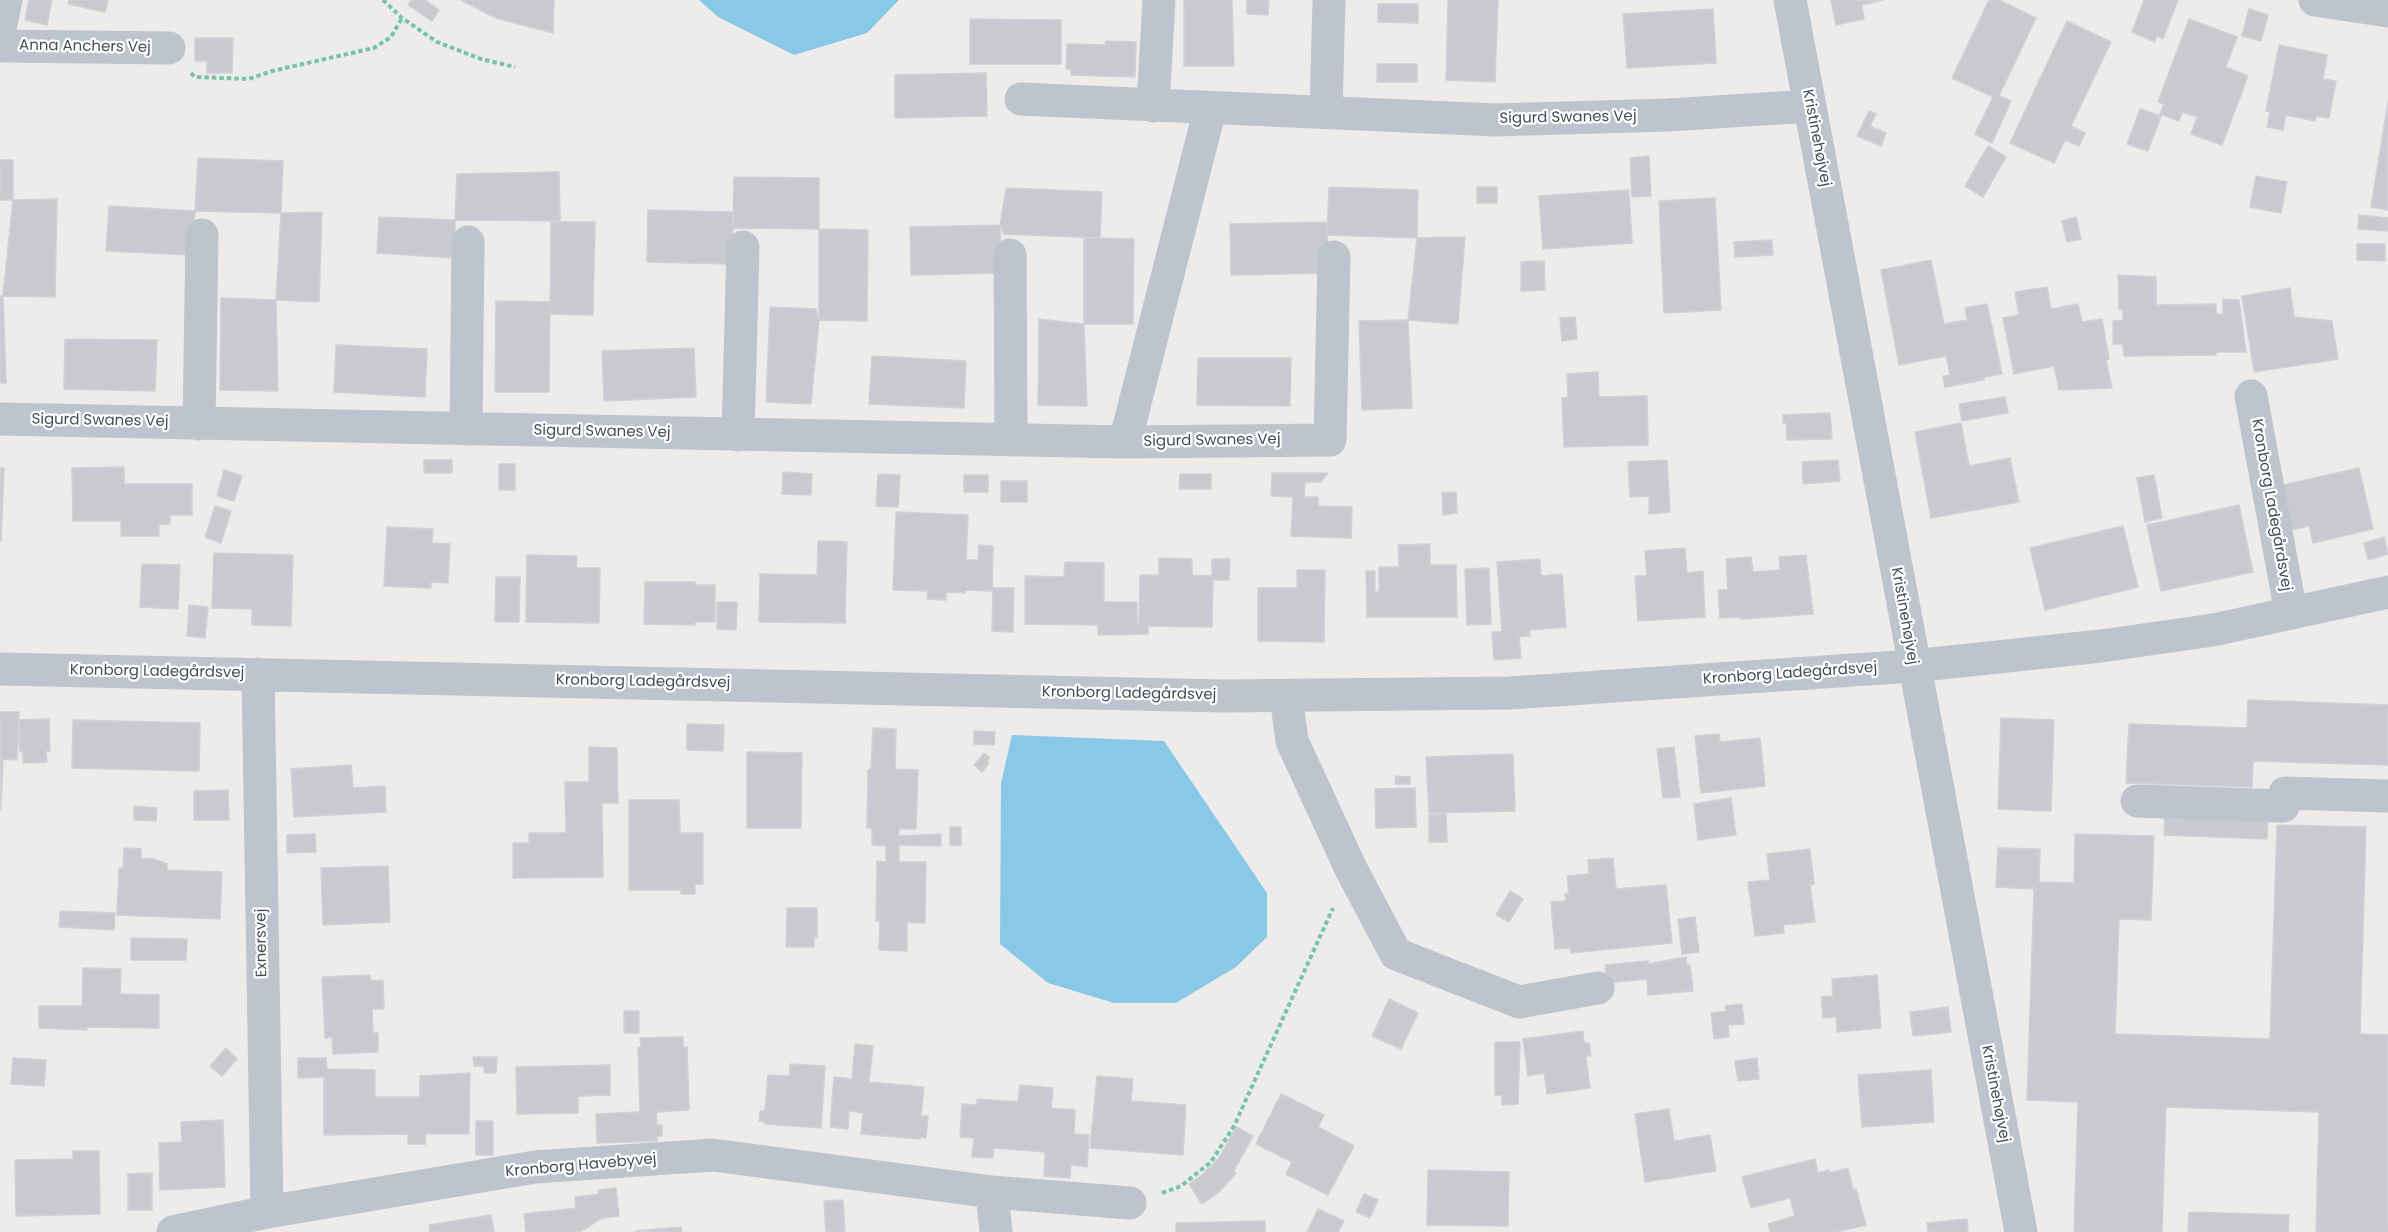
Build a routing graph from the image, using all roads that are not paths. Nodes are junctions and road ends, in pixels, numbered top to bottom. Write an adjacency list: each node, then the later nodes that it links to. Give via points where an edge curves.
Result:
1 (6, 0): 7 (street)
2 (1159, 0): 11 (street)
3 (1329, 0): 14 (street)
4 (1790, 0): 12 (street, Kristinehøjvej)
5 (2315, 0): 6 (street)
6 (2388, 11)
7 (0, 29)
8 (0, 46): 9 (street, Anna Anchers Vej)
9 (170, 48)
10 (1021, 99): 11 (street, Sigurd Swanes Vej)
11 (1153, 106): 13 (street, Sigurd Swanes Vej)
12 (1810, 106): 14 (street, Sigurd Swanes Vej, via 1495,120); 29 (street, Kristinehøjvej)
13 (1210, 109): 14 (street, Sigurd Swanes Vej); 26 (street, Sigurd Swanes Vej)
14 (1326, 112)
15 (202, 235): 22 (street)
16 (468, 242): 23 (street)
17 (742, 247): 24 (street)
18 (1010, 255): 25 (street)
19 (1334, 257): 26 (street, Sigurd Swanes Vej, via 1330,440)
20 (2251, 396): 28 (street, Kronborg Ladegårdsvej)
21 (0, 419): 22 (street, Sigurd Swanes Vej)
22 (199, 424): 23 (street, Sigurd Swanes Vej)
23 (466, 429): 24 (street, Sigurd Swanes Vej)
24 (738, 435): 25 (street, Sigurd Swanes Vej)
25 (1011, 440): 26 (street, Sigurd Swanes Vej)
26 (1125, 442)
27 (2388, 592): 28 (street, Kronborg Ladegårdsvej)
28 (2291, 613): 29 (street, Kronborg Ladegårdsvej, via 2213,630 2101,646)
29 (1913, 666): 32 (street, Kronborg Ladegårdsvej, via 1510,693); 41 (street, Kristinehøjvej)
30 (0, 669): 31 (street, Kronborg Ladegårdsvej)
31 (258, 674): 32 (street, Kronborg Ladegårdsvej); 38 (street, Exnersvej)
32 (1286, 696): 35 (street, via 1292,741 1351,869 1396,954 1519,1002)
33 (2388, 796): 34 (street, via 2285,792 2283,806)
34 (2137, 801)
35 (1598, 988)
36 (992, 1192): 37 (street, Kronborg Havebyvej); 38 (street, Kronborg Havebyvej, via 713,1155 535,1167); 40 (street)
37 (1130, 1203)
38 (267, 1212): 39 (street, Kronborg Havebyvej)
39 (173, 1232)
40 (996, 1232)
41 (2021, 1232)

